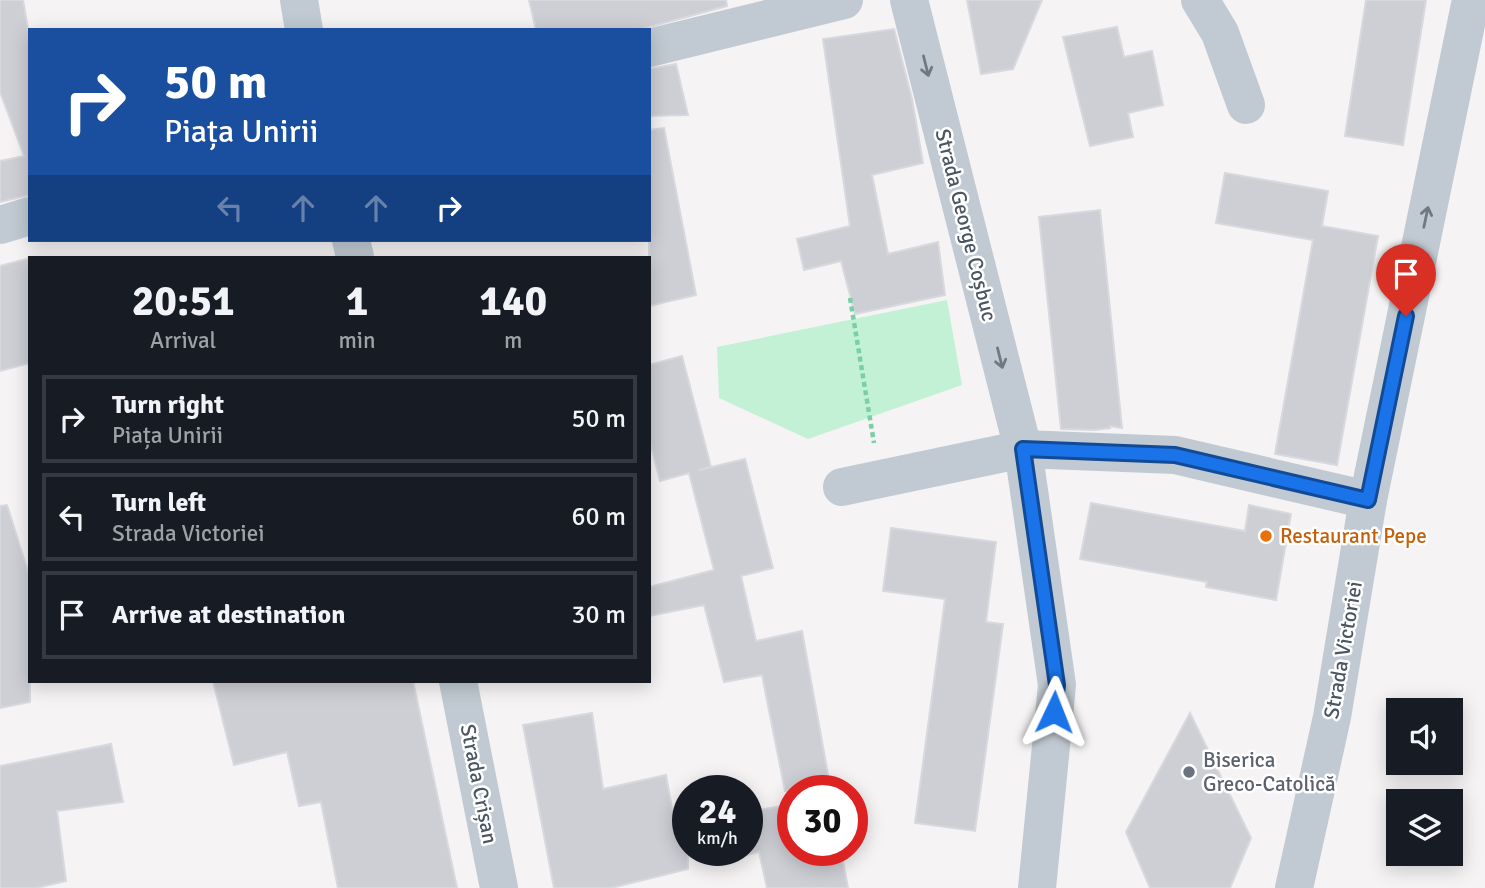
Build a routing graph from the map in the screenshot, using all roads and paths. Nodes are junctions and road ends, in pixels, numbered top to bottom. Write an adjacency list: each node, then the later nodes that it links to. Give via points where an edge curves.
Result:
1 (299, 0): 6 (street)
2 (844, 0): 7 (street)
3 (909, 0): 12 (street, Strada George Coșbuc, one-way to 12)
4 (1200, 0): 8 (street, via 1220,33)
5 (1471, 0): 15 (street, Strada Victoriei, one-way to 5)
6 (304, 28)
7 (651, 48)
8 (1246, 105)
9 (28, 217): 10 (street)
10 (0, 225)
11 (850, 298): 13 (path)
12 (1023, 449): 13 (street); 15 (street, via 1175,455); 19 (street, Strada George Coșbuc, via 1057,685)
13 (880, 479): 14 (street)
14 (842, 487)
15 (1368, 500): 17 (street, Strada Victoriei, via 1332,717)
16 (458, 683): 18 (street, Strada Crișan)
17 (1293, 881)
18 (499, 888)
19 (1037, 888)

